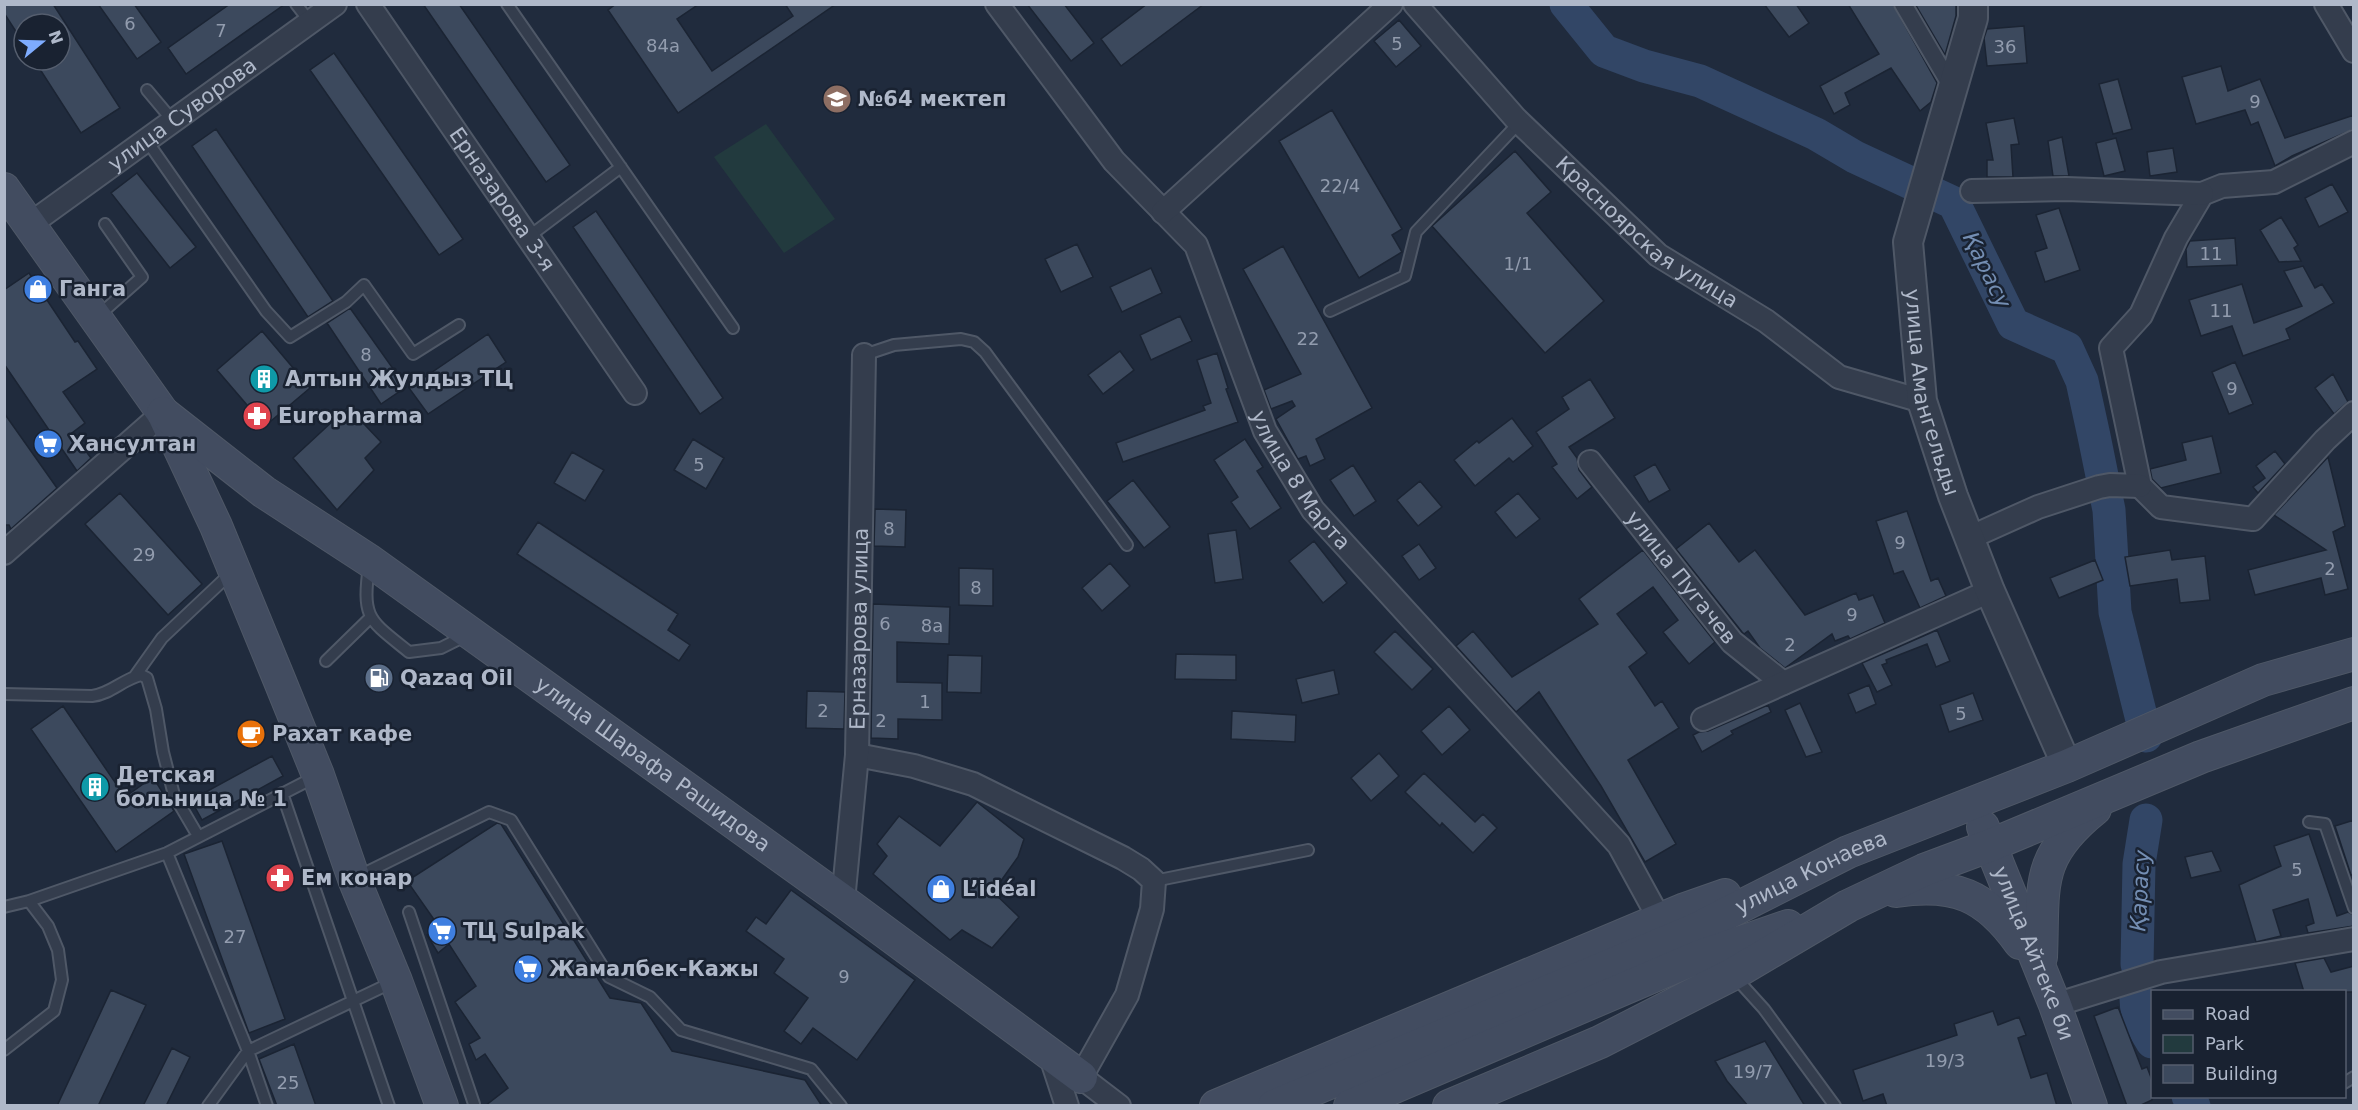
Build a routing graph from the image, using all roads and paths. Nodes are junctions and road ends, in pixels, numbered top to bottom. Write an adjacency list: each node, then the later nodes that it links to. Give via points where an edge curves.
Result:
1 (296, 4): 11 (lane)
2 (335, 4): 11 (street, улица Суворова)
3 (368, 4): 26 (street, Ерназарова 3-я)
4 (507, 4): 19 (lane)
5 (997, 4): 23 (street, улица 8 Марта, via 1114,161)
6 (1391, 4): 23 (street)
7 (1415, 4): 15 (street, Красноярская улица)
8 (1903, 4): 13 (street)
9 (1973, 4): 13 (street, улица Амангельды, via 1973,18)
10 (2325, 4): 12 (street)
11 (310, 22): 16 (street, улица Суворова)
12 (2354, 51)
13 (1953, 89): 33 (street, улица Амангельды, via 1908,242)
14 (147, 90): 16 (lane)
15 (1516, 119): 27 (lane, via 1515,128 1416,232 1405,276); 33 (street, Красноярская улица, via 1658,255 1766,321 1839,377)
16 (173, 121): 17 (street, улица Суворова)
17 (147, 141): 25 (street, улица Суворова); 29 (lane, via 266,311 290,337 346,302 364,285 413,354)
18 (2354, 142): 22 (street, via 2274,182 2222,186)
19 (621, 167): 26 (lane); 30 (lane)
20 (4, 189): 25 (main road, улица Шарафа Рашидова)
21 (1972, 191): 22 (street, via 2066,189)
22 (2202, 194): 37 (street, via 2176,237 2140,315 2111,348)
23 (1163, 212): 73 (street, улица 8 Марта, via 1196,245 1265,431 1312,510 1619,845)
24 (105, 224): 28 (lane, via 142,277)
25 (29, 225): 28 (main road, улица Шарафа Рашидова)
26 (527, 238): 32 (street, Ерназарова 3-я)
27 (1330, 311)
28 (95, 318): 34 (main road, улица Шарафа Рашидова)
29 (459, 325)
30 (733, 328)
31 (864, 355): 39 (lane, via 894,345 961,339 974,342); 53 (street, Ерназарова улица)
32 (635, 393)
33 (1922, 401): 38 (street, улица Амангельды)
34 (164, 413): 40 (street); 41 (main road, улица Шарафа Рашидова, via 264,492); 42 (main road, улица Шарафа Рашидова)
35 (2354, 413): 37 (street, via 2253,519 2161,507)
36 (1590, 462): 49 (street, улица Пугачев, via 1732,642)
37 (2140, 486): 38 (street, via 2105,486 2038,507)
38 (1970, 538): 43 (street, улица Амангельды)
39 (1127, 545)
40 (4, 553)
41 (370, 561): 44 (lane, via 365,594); 45 (main road, улица Шарафа Рашидова)
42 (235, 570): 48 (lane, via 162,638); 55 (main road, улица Шарафа Рашидова)
43 (1990, 591): 49 (street); 54 (street, улица Амангельды)
44 (371, 617): 45 (lane, via 375,625 409,652 441,648); 47 (lane)
45 (470, 633): 68 (main road, улица Шарафа Рашидова)
46 (2354, 654): 54 (main road, улица Конаева, via 2264,680)
47 (326, 661)
48 (135, 676): 50 (lane, via 104,695); 60 (lane, via 147,678 174,795)
49 (1784, 683): 52 (street)
50 (4, 694)
51 (2354, 704): 56 (main road, улица Конаева, via 2201,757)
52 (1702, 719)
53 (857, 755): 66 (street, via 974,783 1123,858); 68 (street, Ерназарова улица)
54 (2067, 766): 58 (main road, улица Конаева)
55 (318, 775): 57 (lane); 65 (main road, улица Шарафа Рашидова)
56 (2117, 792): 61 (main road, улица Конаева); 75 (main road, via 2068,832 2053,856 2044,880)
57 (282, 793): 60 (lane); 78 (lane)
58 (1973, 803): 61 (main road, улица Айтеке би); 63 (main road, улица Конаева)
59 (2309, 822): 71 (lane, via 2325,824)
60 (198, 836): 64 (lane)
61 (1991, 845): 69 (main road, улица Конаева, via 1924,870); 75 (main road, улица Айтеке би)
62 (1308, 850): 66 (lane)
63 (1848, 852): 73 (main road); 93 (main road, улица Конаева, via 1694,930)
64 (167, 853): 67 (lane); 81 (lane)
65 (354, 879): 77 (main road, улица Шарафа Рашидова); 89 (lane, via 489,813 511,820 609,976 650,997 681,1030 811,1069)
66 (1154, 881): 83 (street, via 1152,909 1127,995)
67 (28, 901): 70 (lane); 80 (lane, via 48,926 58,950 62,980 54,1011)
68 (843, 901): 82 (main road, улица Шарафа Рашидова)
69 (1860, 901): 75 (main road, via 1922,887 1951,891 1982,902 2004,921); 76 (main road, улица Конаева); 94 (main road, улица Конаева, via 1698,957)
70 (4, 907)
71 (2354, 908)
72 (409, 912): 84 (lane)
73 (1660, 920): 92 (main road)
74 (2352, 944): 79 (street, via 2161,972)
75 (2040, 972): 79 (main road, улица Айтеке би)
76 (1733, 974): 95 (main road, улица Конаева, via 1600,1042); 96 (lane, via 1764,1009)
77 (396, 981): 78 (lane); 88 (main road, улица Шарафа Рашидова)
78 (352, 1000): 81 (lane); 87 (lane)
79 (2055, 1005): 97 (main road, улица Айтеке би)
80 (4, 1050)
81 (248, 1051): 85 (lane); 86 (lane)
82 (1050, 1054): 83 (main road, улица Шарафа Рашидова); 90 (street)
83 (1081, 1077): 91 (street)
84 (474, 1105)
85 (208, 1106)
86 (267, 1106)
87 (389, 1106)
88 (442, 1106)
89 (841, 1106)
90 (1067, 1106)
91 (1119, 1106)
92 (1216, 1106)
93 (1274, 1106)
94 (1350, 1106)
95 (1449, 1106)
96 (1835, 1106)
97 (2091, 1106)

